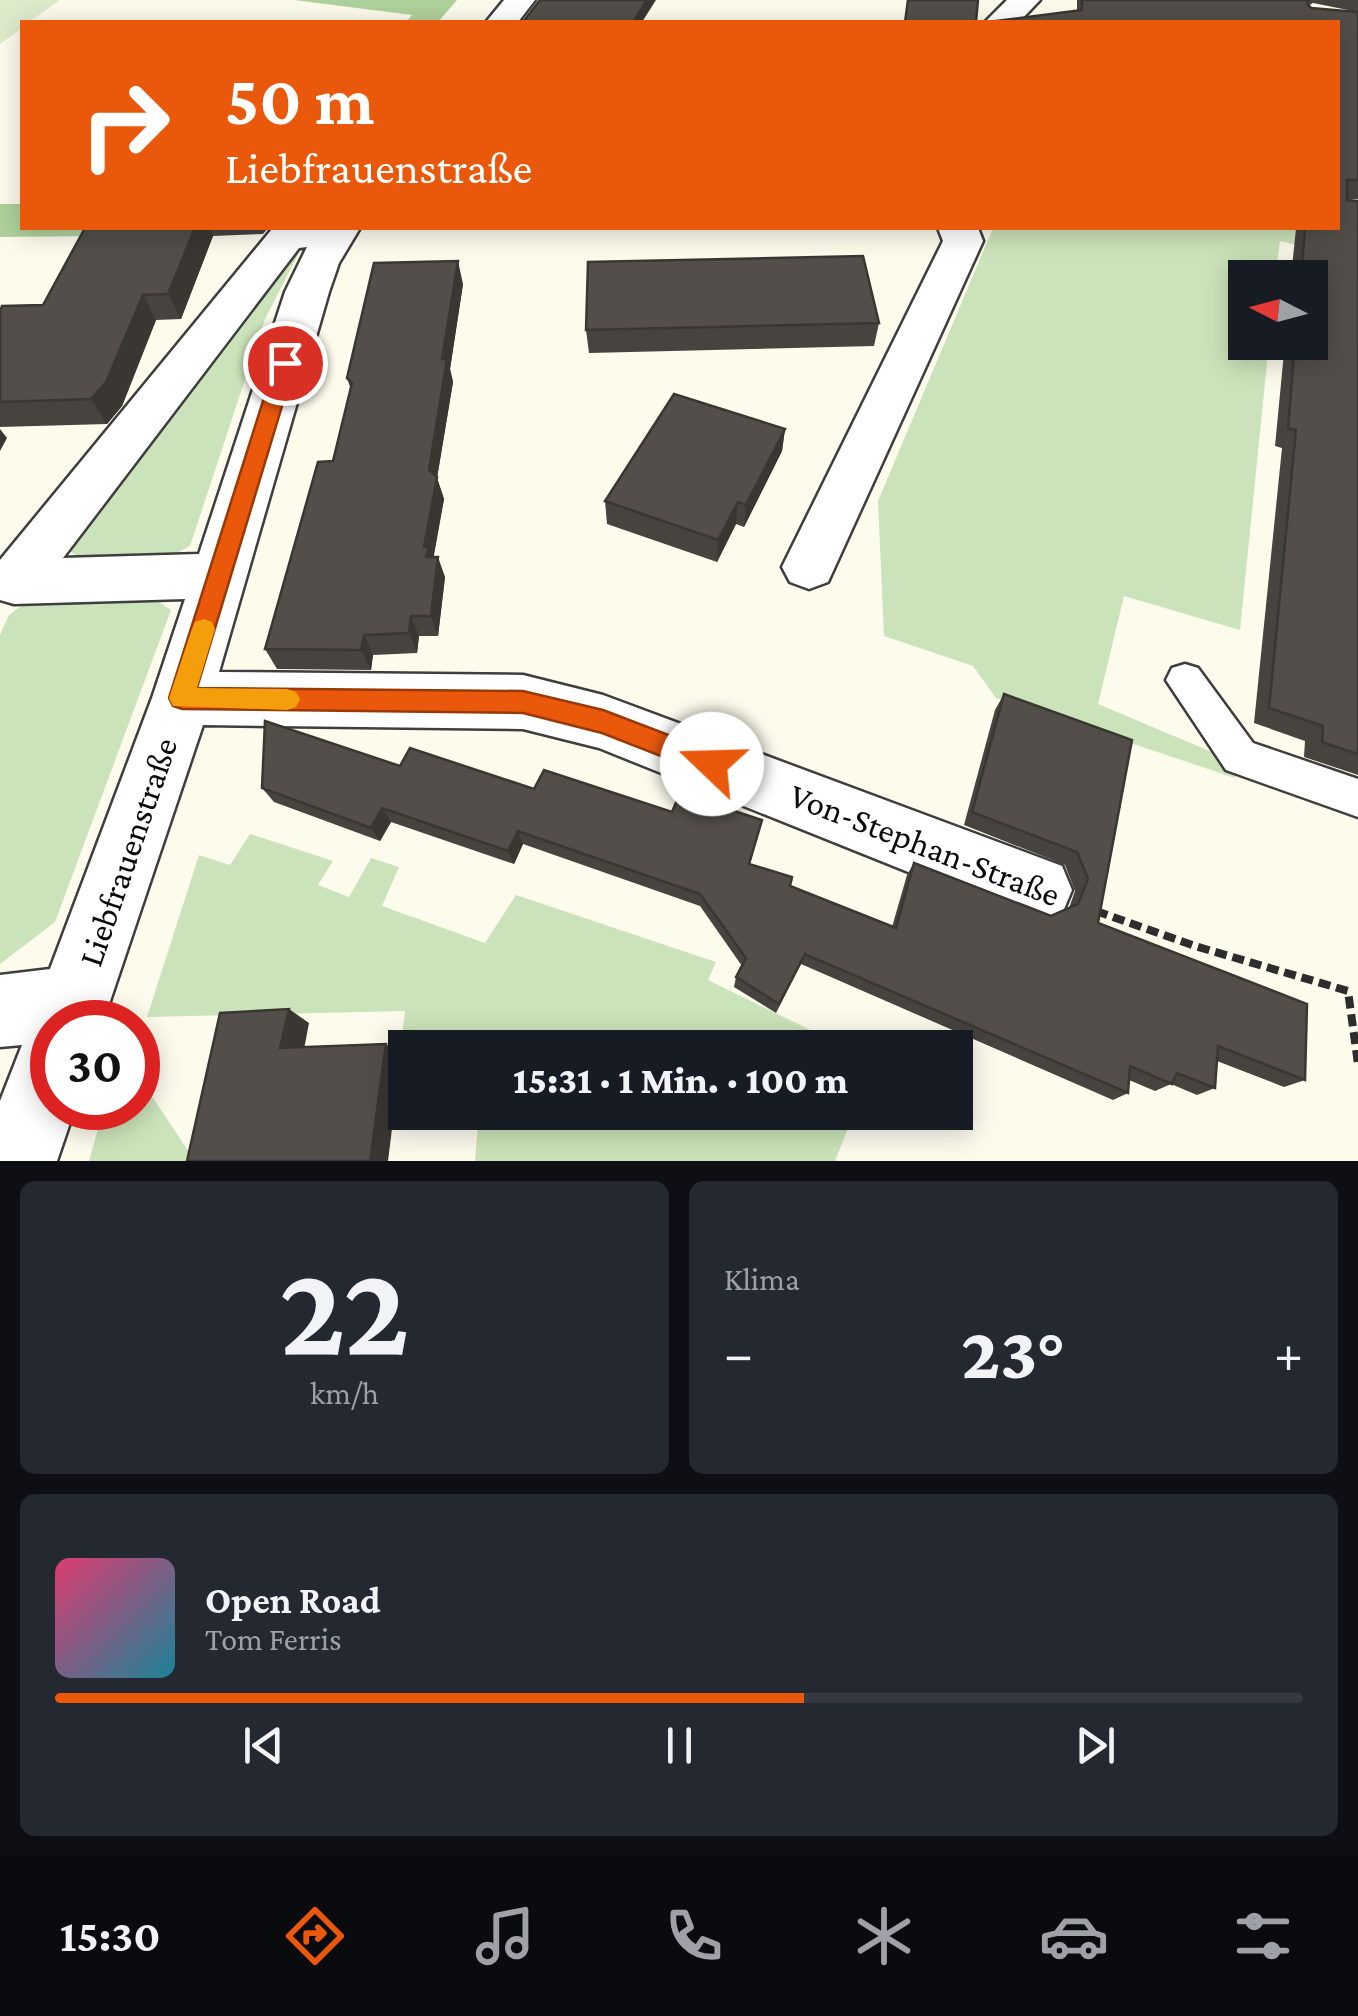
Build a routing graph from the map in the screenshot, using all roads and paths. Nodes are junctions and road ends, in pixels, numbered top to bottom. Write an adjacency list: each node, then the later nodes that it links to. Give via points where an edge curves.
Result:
1 (520, 0): 3 (street)
2 (1025, 0): 4 (street)
3 (504, 20)
4 (1004, 20)
5 (333, 230): 9 (street, via 286,238 14,582)
6 (338, 230): 9 (street, Liebfrauenstraße, via 307,292)
7 (959, 230): 8 (street, via 963,240)
8 (809, 567)
9 (220, 576): 11 (street, Liebfrauenstraße)
10 (1185, 680): 12 (lane, via 1240,757)
11 (182, 698): 13 (street, Von-Stephan-Straße, via 523,702 603,722); 14 (street, Liebfrauenstraße)
12 (1358, 798)
13 (1038, 890): 17 (path, Von-Stephan-Straße, via 1195,946 1348,990)
14 (75, 1000)
15 (0, 1011): 16 (street)
16 (30, 1019)
17 (1358, 1064)
18 (30, 1125): 19 (street, Liebfrauenstraße)
19 (17, 1161)

